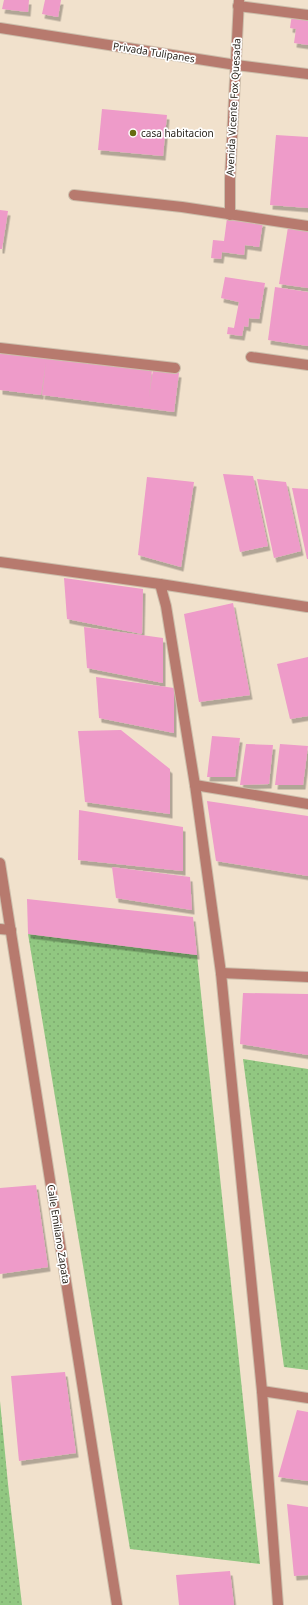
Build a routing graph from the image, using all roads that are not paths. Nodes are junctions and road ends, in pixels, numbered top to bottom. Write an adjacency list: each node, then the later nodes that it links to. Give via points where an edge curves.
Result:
1 (239, 3): 2 (street); 4 (street, Avenida Vicente Fox Quesada)
2 (308, 15)
3 (0, 28): 4 (street, Privada Tulipanes)
4 (236, 65): 5 (street, Privada Tulipanes); 7 (street, Avenida Vicente Fox Quesada)
5 (308, 74)
6 (74, 195): 7 (street)
7 (230, 214): 8 (street)
8 (308, 226)
9 (0, 348): 12 (street)
10 (250, 357): 11 (street)
11 (308, 365)
12 (175, 368)
13 (0, 562): 14 (street)
14 (160, 584): 15 (street); 16 (street, via 166,606)
15 (307, 607)
16 (194, 785): 17 (street); 21 (street)
17 (308, 804)
18 (0, 863): 20 (street, Calle Emiliano Zapata)
19 (0, 929): 20 (street)
20 (11, 930): 25 (street, Calle Emiliano Zapata)
21 (221, 973): 22 (street); 23 (street)
22 (308, 977)
23 (262, 1391): 24 (street); 26 (street)
24 (308, 1398)
25 (117, 1605)
26 (278, 1605)

